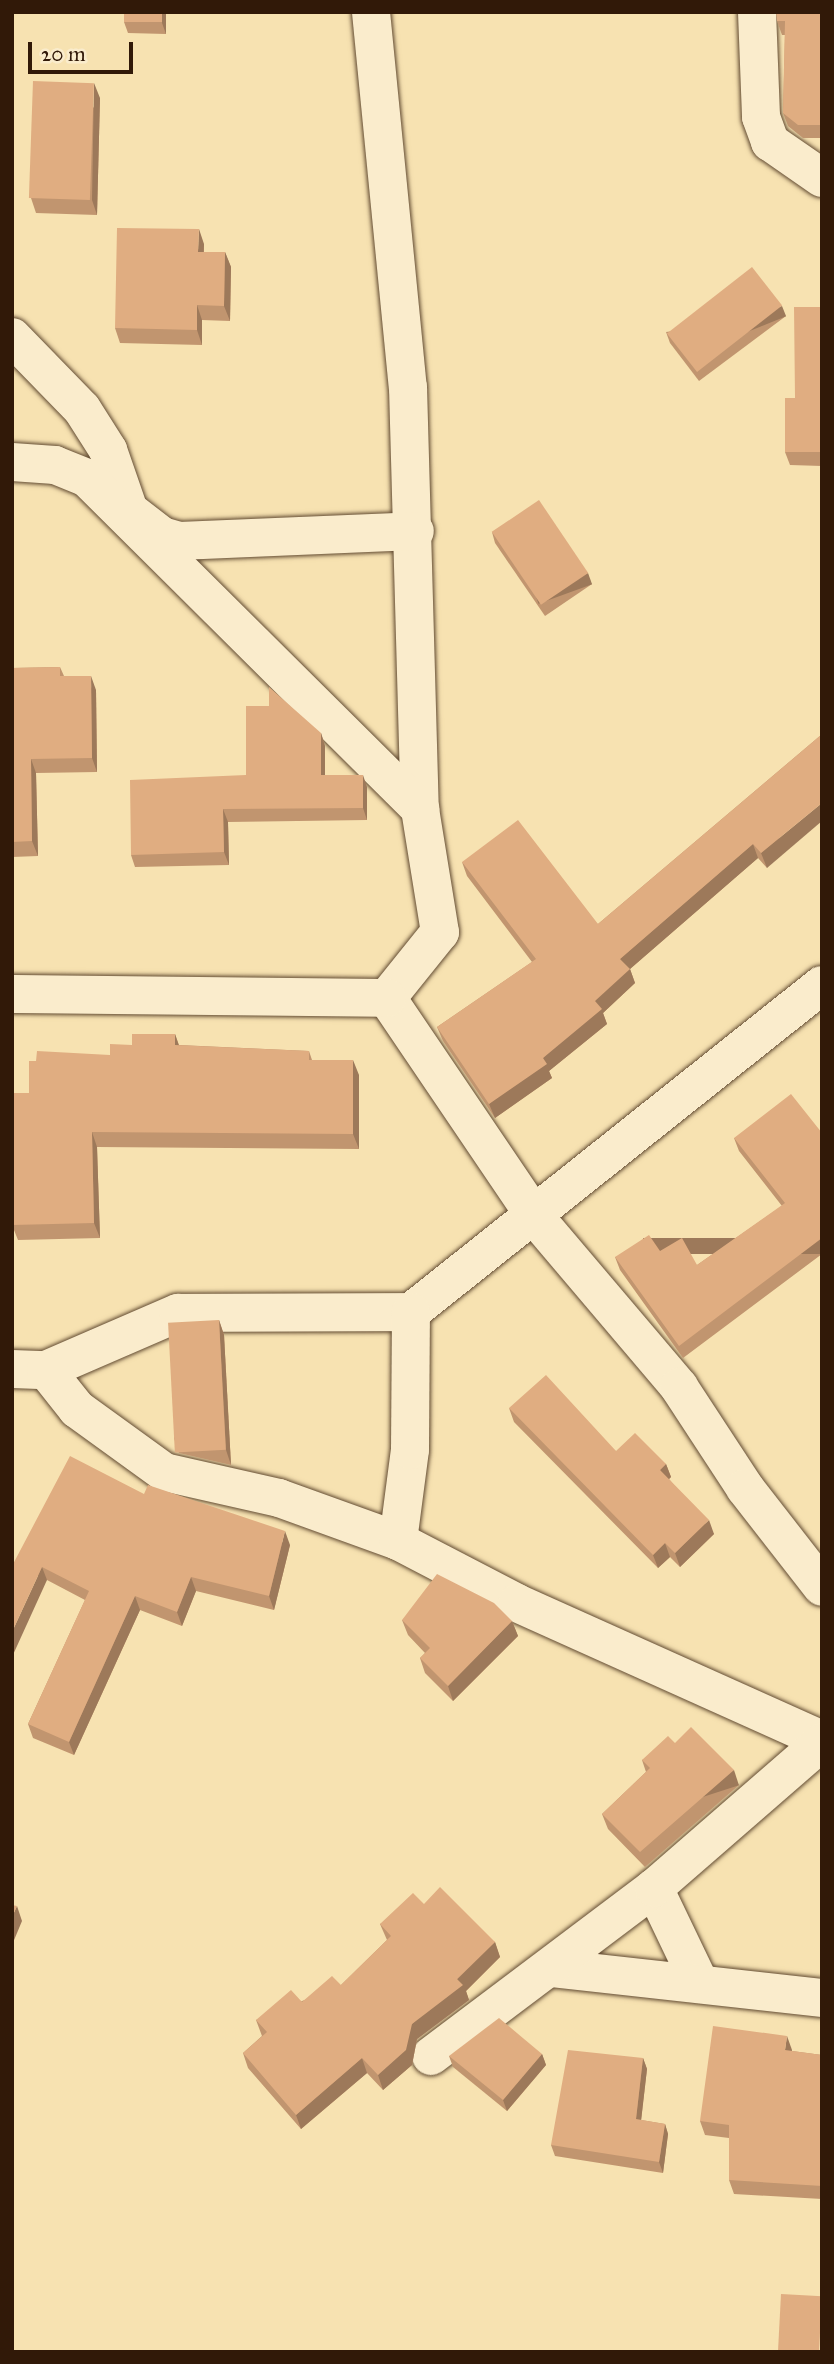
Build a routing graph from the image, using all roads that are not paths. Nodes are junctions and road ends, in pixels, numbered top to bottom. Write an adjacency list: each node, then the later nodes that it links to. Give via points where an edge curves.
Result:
1 (371, 12): 8 (street, via 408,387)
2 (757, 12): 3 (street, via 761,117 770,142)
3 (822, 178)
4 (12, 337): 7 (street, via 82,409 108,450)
5 (12, 462): 6 (street, via 55,465)
6 (87, 478): 7 (street); 9 (street)
7 (127, 505): 8 (street, via 162,536 179,541)
8 (415, 531): 9 (street)
9 (420, 809): 12 (street, via 440,932)
10 (822, 985): 13 (street, via 734,1050)
11 (12, 994): 12 (street)
12 (387, 998): 13 (street)
13 (535, 1217): 14 (street); 17 (street, via 679,1387 745,1488)
14 (411, 1312): 15 (street, via 178,1313); 16 (street, via 410,1450)
15 (29, 1369): 16 (street, via 164,1472 279,1498)
16 (398, 1541): 18 (street, via 529,1609)
17 (822, 1587)
18 (822, 1741): 19 (street)
19 (654, 1888): 20 (street); 21 (street)
20 (551, 1968): 21 (street); 23 (street)
21 (700, 1984): 22 (street)
22 (822, 1998)
23 (431, 2056)

